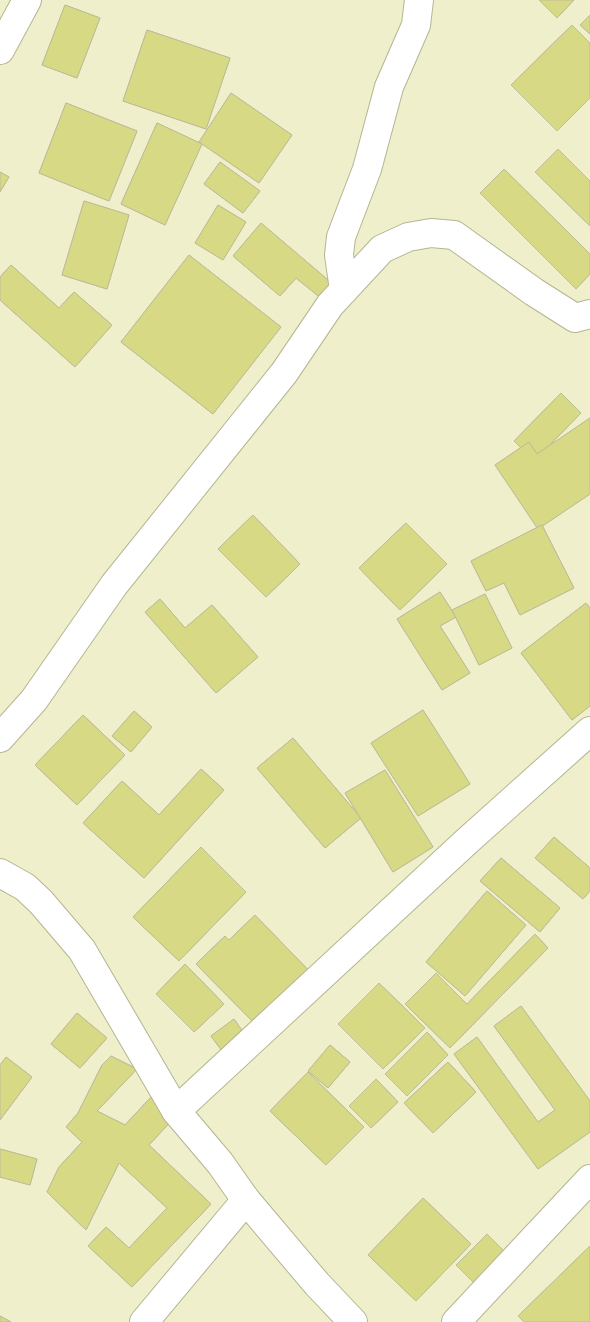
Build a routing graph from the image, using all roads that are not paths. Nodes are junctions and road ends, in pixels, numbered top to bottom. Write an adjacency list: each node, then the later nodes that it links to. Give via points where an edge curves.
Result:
1 (27, 0): 3 (street)
2 (420, 0): 4 (street, via 416,25 389,87 367,169 342,237 339,255)
3 (0, 50)
4 (344, 290): 5 (street, via 382,249 408,237 454,234 575,318); 7 (street, via 272,388 114,585 34,700)
5 (590, 314)
6 (590, 730): 9 (street)
7 (0, 738)
8 (0, 873): 9 (street, via 25,887 41,902 82,950)
9 (176, 1111): 11 (street)
10 (590, 1178): 14 (street)
11 (246, 1200): 12 (street); 13 (street)
12 (144, 1322)
13 (353, 1322)
14 (456, 1322)

